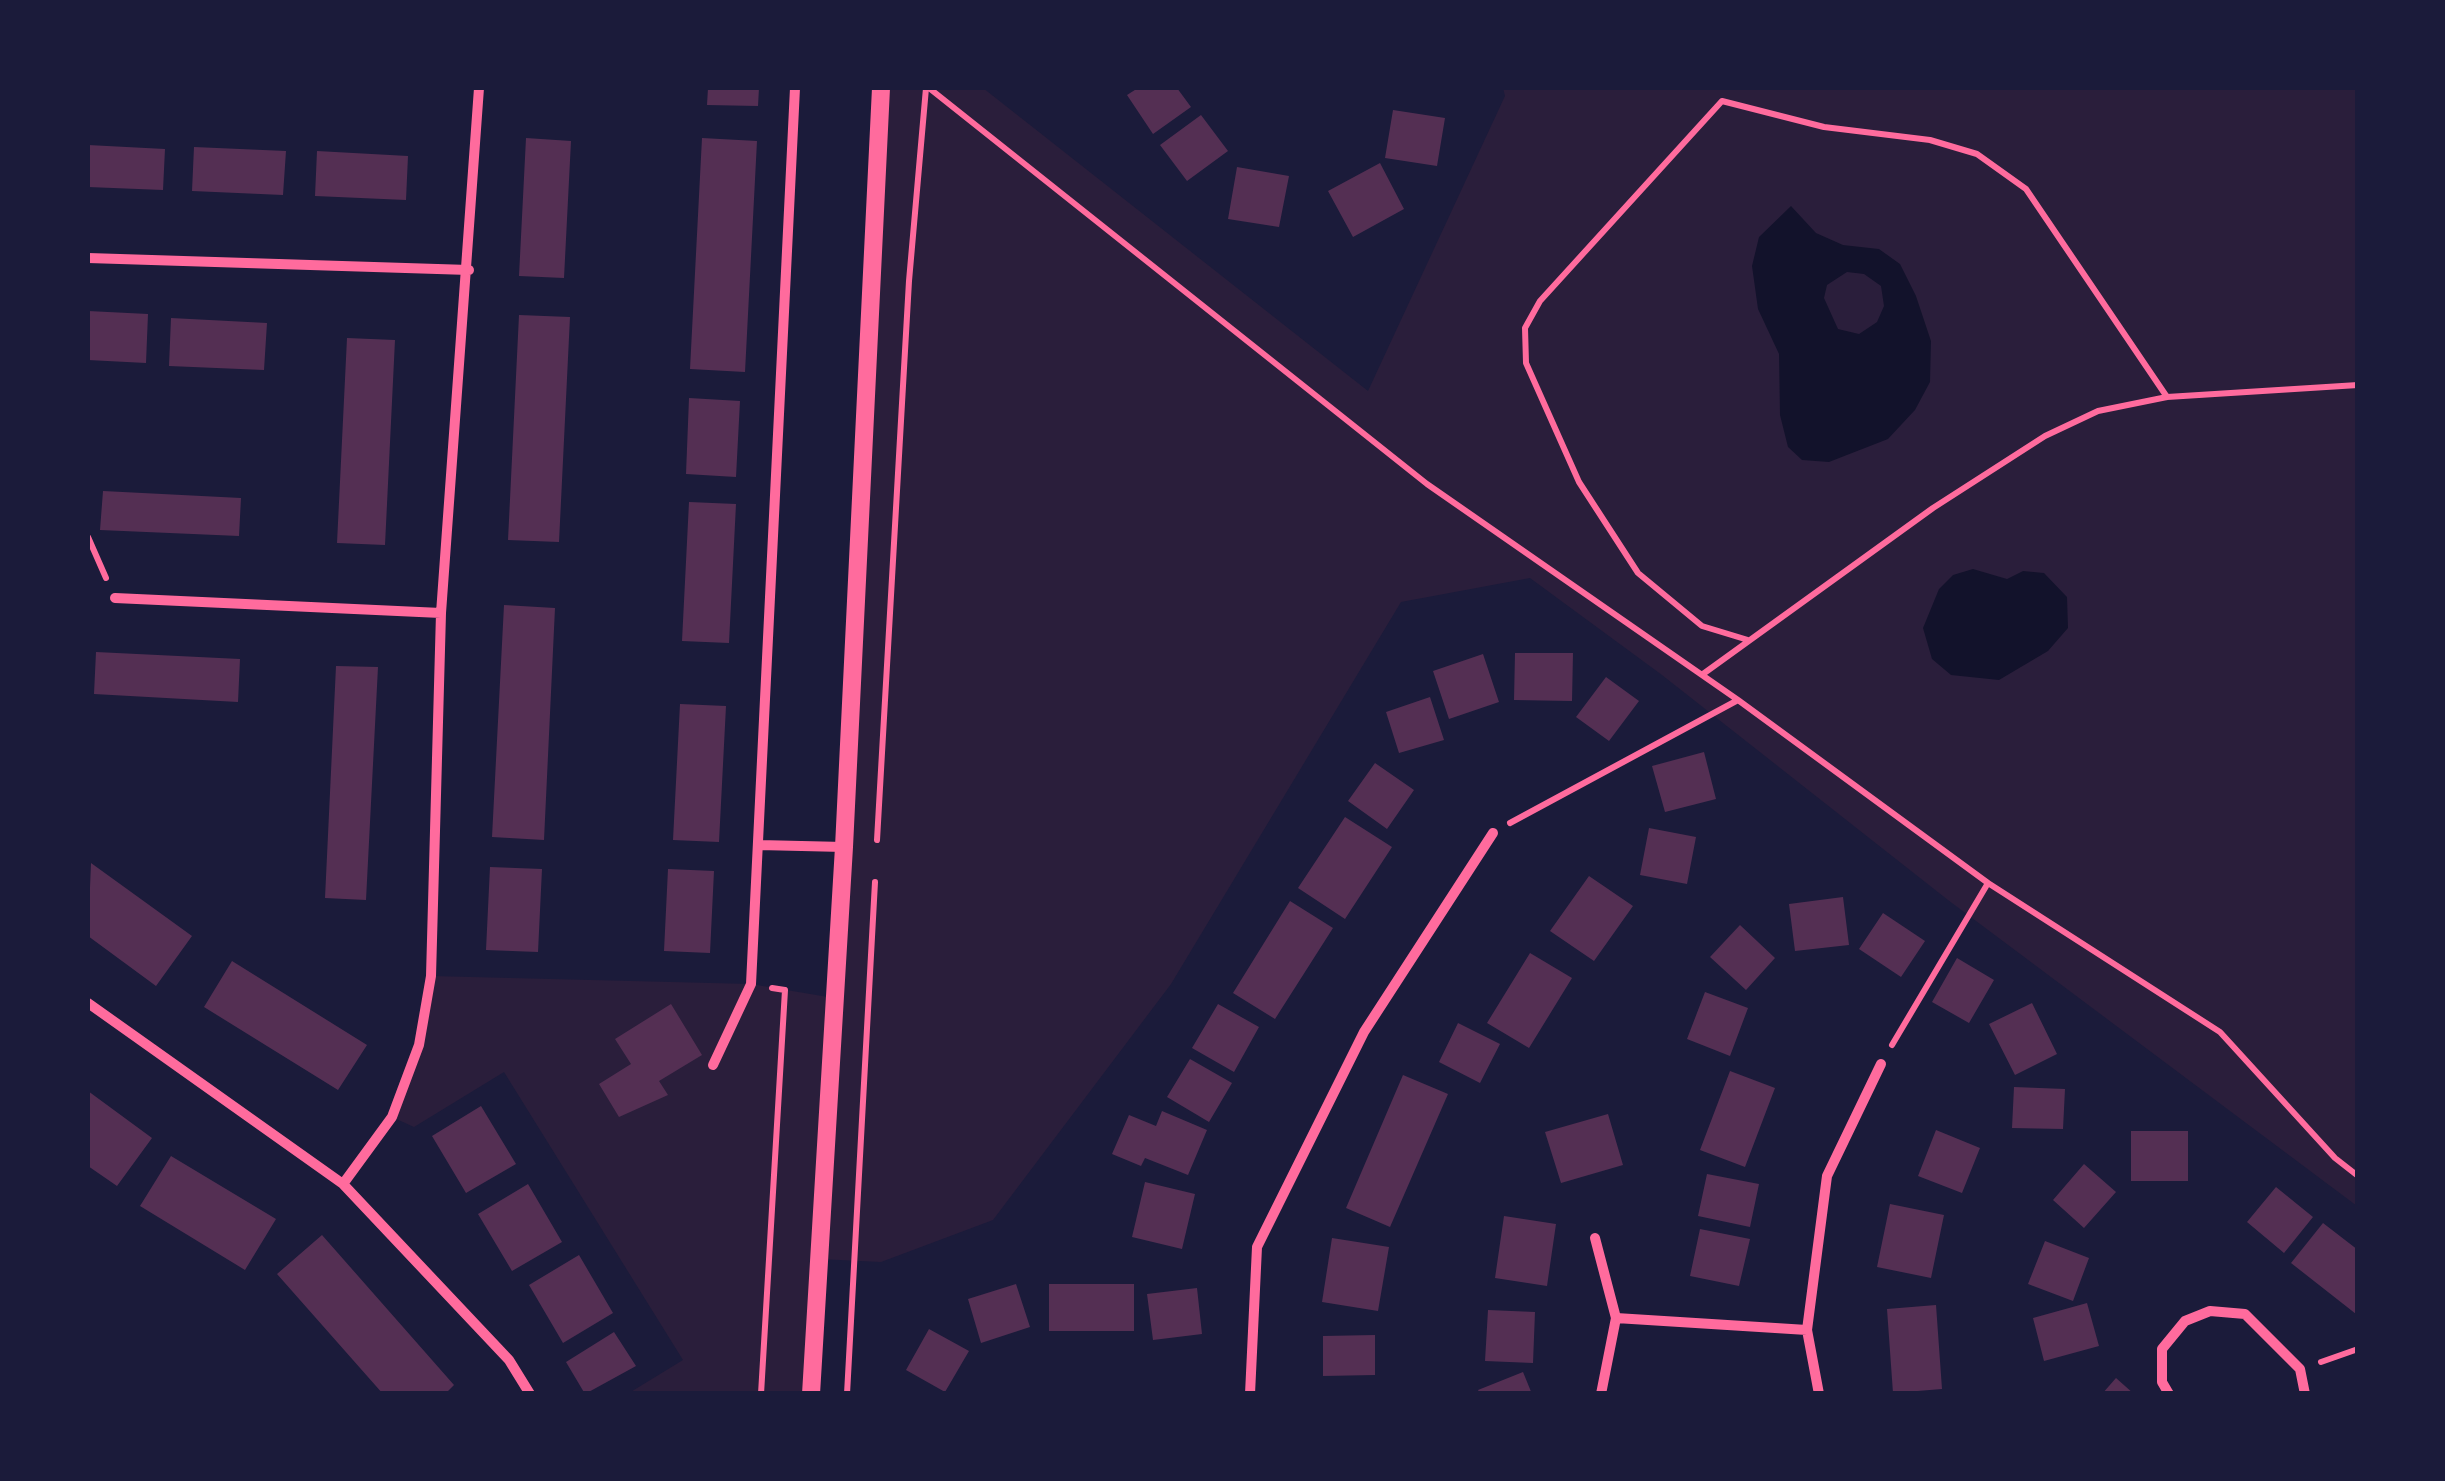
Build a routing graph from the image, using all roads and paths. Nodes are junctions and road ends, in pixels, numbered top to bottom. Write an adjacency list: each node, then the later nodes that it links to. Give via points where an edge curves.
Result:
1 (479, 88): 6 (street)
2 (795, 88): 17 (street)
3 (881, 88): 18 (street)
4 (927, 88): 13 (path, via 1427,484); 16 (path, via 909,281)
5 (88, 258): 6 (street)
6 (469, 270): 11 (street)
7 (2358, 385): 8 (path)
8 (2167, 398): 12 (path, via 2098,411 2045,436); 12 (path, via 2026,189 1976,154 1722,101 1540,301 1524,328 1526,363 1578,482 1638,572 1702,626)
9 (88, 538): 10 (path)
10 (115, 598): 11 (street)
11 (441, 613): 26 (street, via 431,976 419,1045 392,1117)
12 (1748, 640): 13 (path)
13 (1703, 674): 14 (path)
14 (1738, 700): 15 (path); 20 (path)
15 (1493, 832): 36 (street, via 1364,1032 1257,1246)
16 (877, 844)
17 (759, 846): 18 (street); 21 (street)
18 (844, 847): 34 (street)
19 (875, 880): 35 (path)
20 (1988, 882): 23 (path); 25 (path, via 2220,1032)
21 (751, 984): 24 (street); 33 (path, via 784,990)
22 (88, 1002): 26 (street)
23 (1881, 1064): 29 (street, via 1827,1176)
24 (713, 1065)
25 (2358, 1176)
26 (342, 1184): 32 (street, via 509,1360)
27 (1595, 1238): 28 (street)
28 (1616, 1318): 29 (street); 37 (street)
29 (1807, 1330): 38 (street)
30 (2358, 1350): 31 (path)
31 (2300, 1369): 39 (street, via 2245,1314 2210,1311 2185,1321 2162,1349 2162,1382); 40 (street)
32 (530, 1394)
33 (761, 1394)
34 (811, 1394)
35 (847, 1394)
36 (1250, 1394)
37 (1600, 1394)
38 (1819, 1394)
39 (2169, 1394)
40 (2305, 1394)

